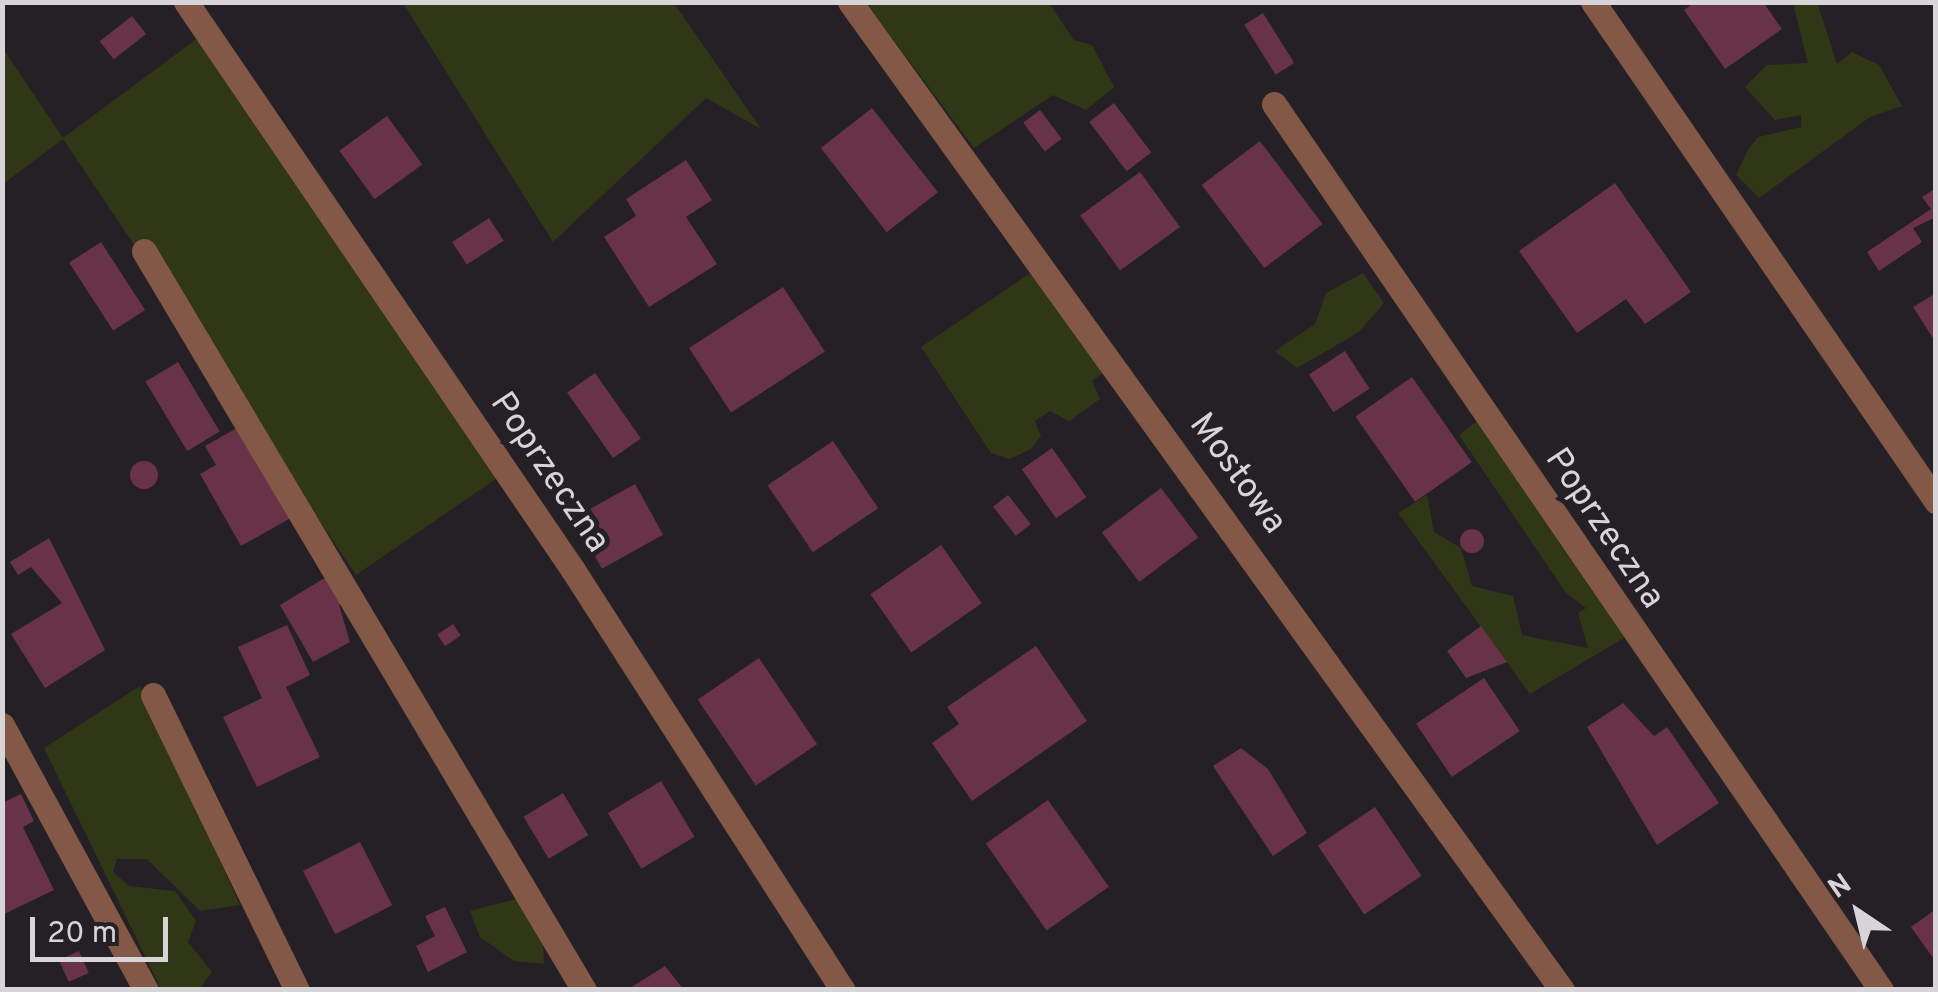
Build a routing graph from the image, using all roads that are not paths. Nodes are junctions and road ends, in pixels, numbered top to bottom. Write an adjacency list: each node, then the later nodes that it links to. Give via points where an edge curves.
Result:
1 (186, 2): 12 (street, Poprzeczna, via 573,570)
2 (850, 2): 13 (street, Mostowa)
3 (1593, 2): 6 (street)
4 (1274, 104): 14 (street, Poprzeczna)
5 (144, 251): 11 (street)
6 (1936, 501)
7 (153, 696): 10 (street)
8 (2, 725): 9 (street)
9 (146, 990)
10 (296, 990)
11 (584, 990)
12 (843, 990)
13 (1562, 990)
14 (1881, 990)

